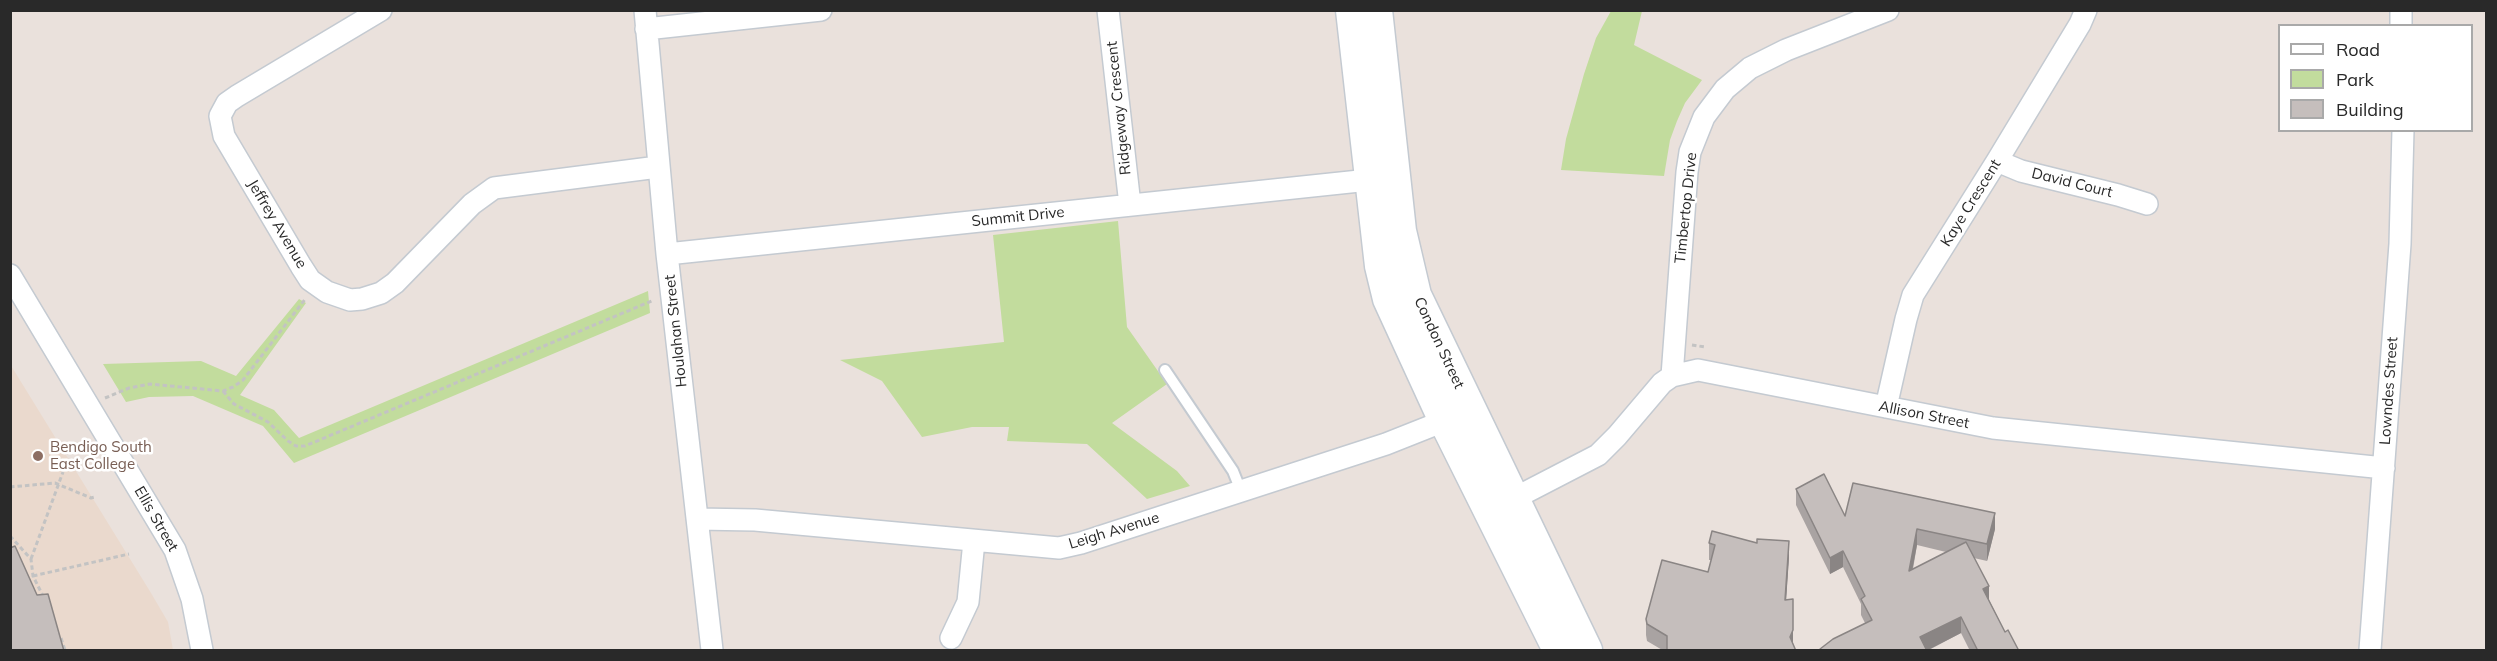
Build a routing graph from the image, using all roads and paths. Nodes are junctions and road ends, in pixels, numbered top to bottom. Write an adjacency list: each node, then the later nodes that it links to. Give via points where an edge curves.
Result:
1 (381, 10): 11 (street, Jeffrey Avenue, via 237,96 227,103 220,116 224,136 301,266 327,292 350,300 381,293 472,204 494,188)
2 (821, 10): 8 (street)
3 (1108, 10): 14 (street, Ridgeway Crescent)
4 (1351, 10): 12 (main road, Condon Street)
5 (1377, 10): 31 (main road, Condon Street, via 1401,231 1416,295)
6 (1888, 10): 20 (street, Timbertop Drive, via 1750,68 1725,89 1704,117 1690,152 1687,172)
7 (2086, 10): 10 (street, Kaye Crescent)
8 (645, 20): 11 (street, Houlahan Street)
9 (2403, 132): 25 (street, Lowndes Street, via 2403,211)
10 (1998, 161): 13 (street, David Court, via 2020,171); 23 (street, Kaye Crescent, via 1913,295)
11 (658, 167): 15 (street, Houlahan Street)
12 (1369, 180): 14 (street, Summit Drive); 24 (main road, Condon Street, via 1388,299)
13 (2147, 204)
14 (1130, 205): 15 (street, Summit Drive)
15 (667, 254): 18 (street, Houlahan Street)
16 (10, 275): 43 (street, Ellis Street, via 175,550 192,599)
17 (310, 293): 21 (path, via 243,380)
18 (671, 294): 21 (path, via 305,446 288,441 268,422 234,404); 32 (street, Houlahan Street)
19 (1164, 370): 29 (lane, via 1233,471)
20 (1672, 376): 23 (street, Allison Street, via 1710,371); 31 (street, via 1654,391 1607,448)
21 (223, 391): 22 (path, via 150,384)
22 (105, 398)
23 (1886, 407): 25 (street, Allison Street, via 1993,428)
24 (1444, 421): 29 (street, Leigh Avenue); 31 (main road, Condon Street)
25 (2384, 468): 47 (street, Lowndes Street)
26 (63, 472): 27 (path)
27 (58, 483): 28 (path); 30 (path); 37 (path)
28 (10, 487)
29 (1241, 490): 35 (street, Leigh Avenue, via 1071,546)
30 (95, 497)
31 (1501, 505): 45 (main road, Condon Street); 46 (main road, Condon Street)
32 (697, 519): 35 (street, Leigh Avenue, via 755,520); 44 (street, Houlahan Street)
33 (10, 536): 34 (path)
34 (12, 541): 37 (path)
35 (974, 541): 41 (street, via 968,602)
36 (129, 554): 38 (path)
37 (31, 559): 38 (path)
38 (33, 576): 39 (path)
39 (44, 597)
40 (57, 629): 42 (path)
41 (951, 638)
42 (65, 651)
43 (202, 651)
44 (712, 651)
45 (1558, 651)
46 (1587, 651)
47 (2370, 651)

